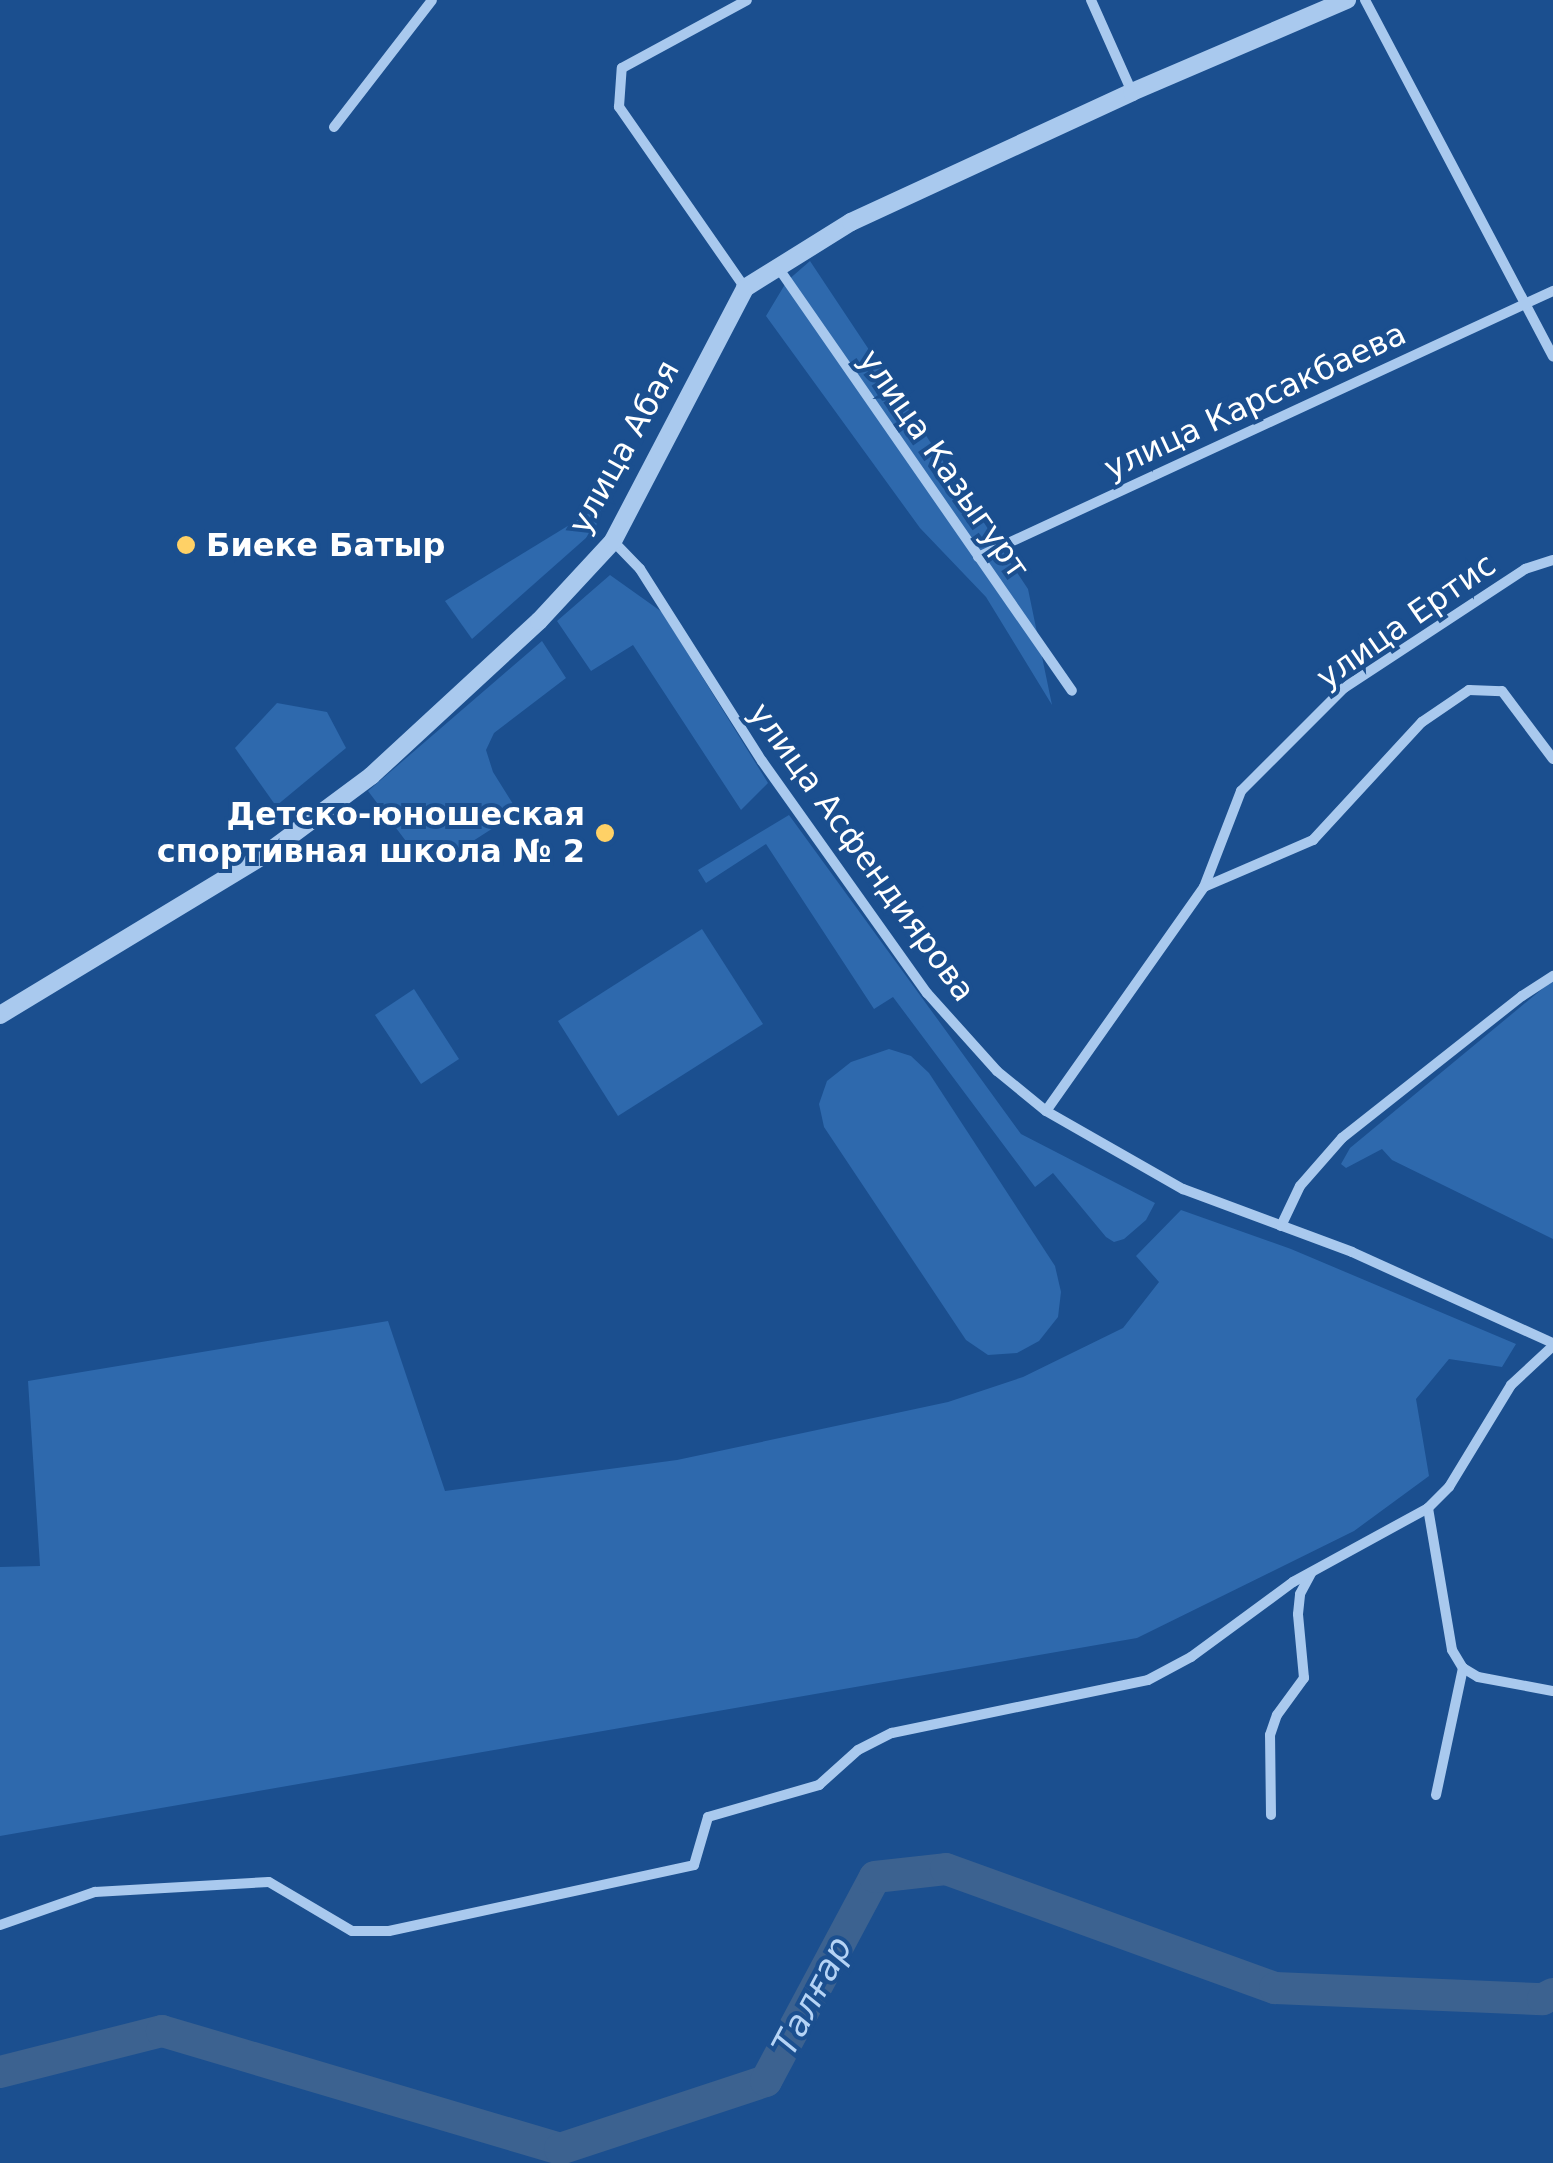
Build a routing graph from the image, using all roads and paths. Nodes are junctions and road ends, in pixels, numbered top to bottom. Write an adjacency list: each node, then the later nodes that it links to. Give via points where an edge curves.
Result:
1 (432, 0): 7 (street)
2 (747, 0): 9 (street, via 622,68 619,107)
3 (1090, 0): 6 (street)
4 (1346, 0): 6 (street, улица Абая)
5 (1364, 0): 11 (street)
6 (1132, 92): 8 (street, улица Абая, via 852,222)
7 (334, 127)
8 (776, 266): 9 (street, улица Абая); 14 (street, улица Казыгурт)
9 (745, 288): 13 (street, улица Абая)
10 (1553, 291): 11 (street, улица Карсакбаева)
11 (1524, 304): 12 (street); 14 (street, улица Карсакбаева)
12 (1553, 357)
13 (613, 542): 20 (street, улица Абая, via 539,621 360,784 266,854); 21 (street, улица Асфендиярова, via 640,569 762,761 926,994 997,1072)
14 (978, 557): 16 (street, улица Казыгурт)
15 (1553, 560): 18 (street, улица Ертис, via 1526,569 1344,688 1241,791)
16 (1072, 691)
17 (1553, 759): 18 (street, via 1502,691 1470,690 1422,722 1313,840)
18 (1204, 887): 21 (street, улица Ертис)
19 (1553, 976): 22 (street, via 1342,1138 1300,1186)
20 (0, 1015)
21 (1046, 1111): 22 (street, улица Асфендиярова, via 1183,1189)
22 (1280, 1226): 23 (street, улица Асфендиярова)
23 (1553, 1345): 24 (street, via 1511,1385 1449,1487)
24 (1428, 1508): 25 (street); 26 (street, via 1452,1650)
25 (1312, 1572): 29 (street, via 1298,1614 1304,1678 1270,1735); 30 (street, via 1148,1680 892,1732 858,1750 819,1785 708,1817 694,1865 389,1931 352,1931 269,1882 95,1892)
26 (1463, 1668): 27 (street, via 1478,1677); 28 (street)
27 (1553, 1690)
28 (1436, 1794)
29 (1271, 1815)
30 (0, 1924)

